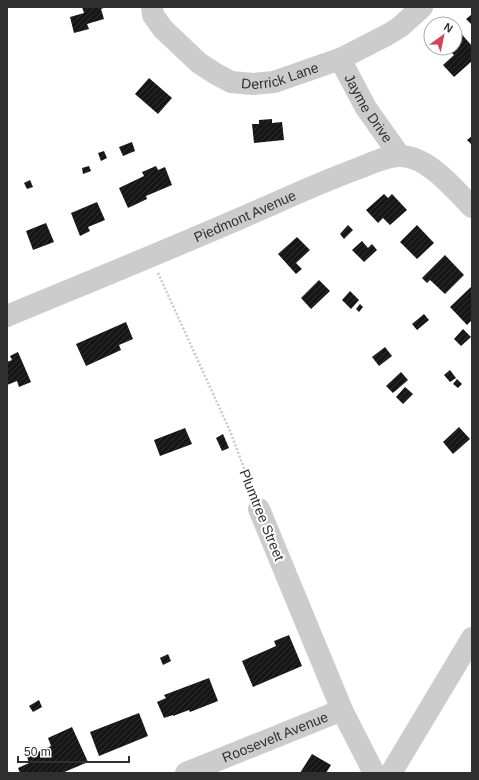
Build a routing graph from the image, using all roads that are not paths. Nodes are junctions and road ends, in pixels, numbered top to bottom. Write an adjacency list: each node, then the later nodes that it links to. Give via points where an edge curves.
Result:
1 (152, 7): 3 (street, Derrick Lane, via 163,30 199,63 231,82 274,82)
2 (422, 7): 3 (street, Derrick Lane, via 400,27)
3 (340, 58): 4 (street, Jayme Drive, via 366,108)
4 (400, 156): 5 (street, Piedmont Avenue, via 422,161); 6 (street, Piedmont Avenue, via 389,157 333,178)
5 (472, 207)
6 (7, 316)
7 (259, 510): 9 (street, Plumtree Street)
8 (472, 638): 12 (street)
9 (342, 710): 10 (street, Roosevelt Avenue); 11 (street, Plumtree Street)
10 (186, 773)
11 (374, 773)
12 (391, 773)

